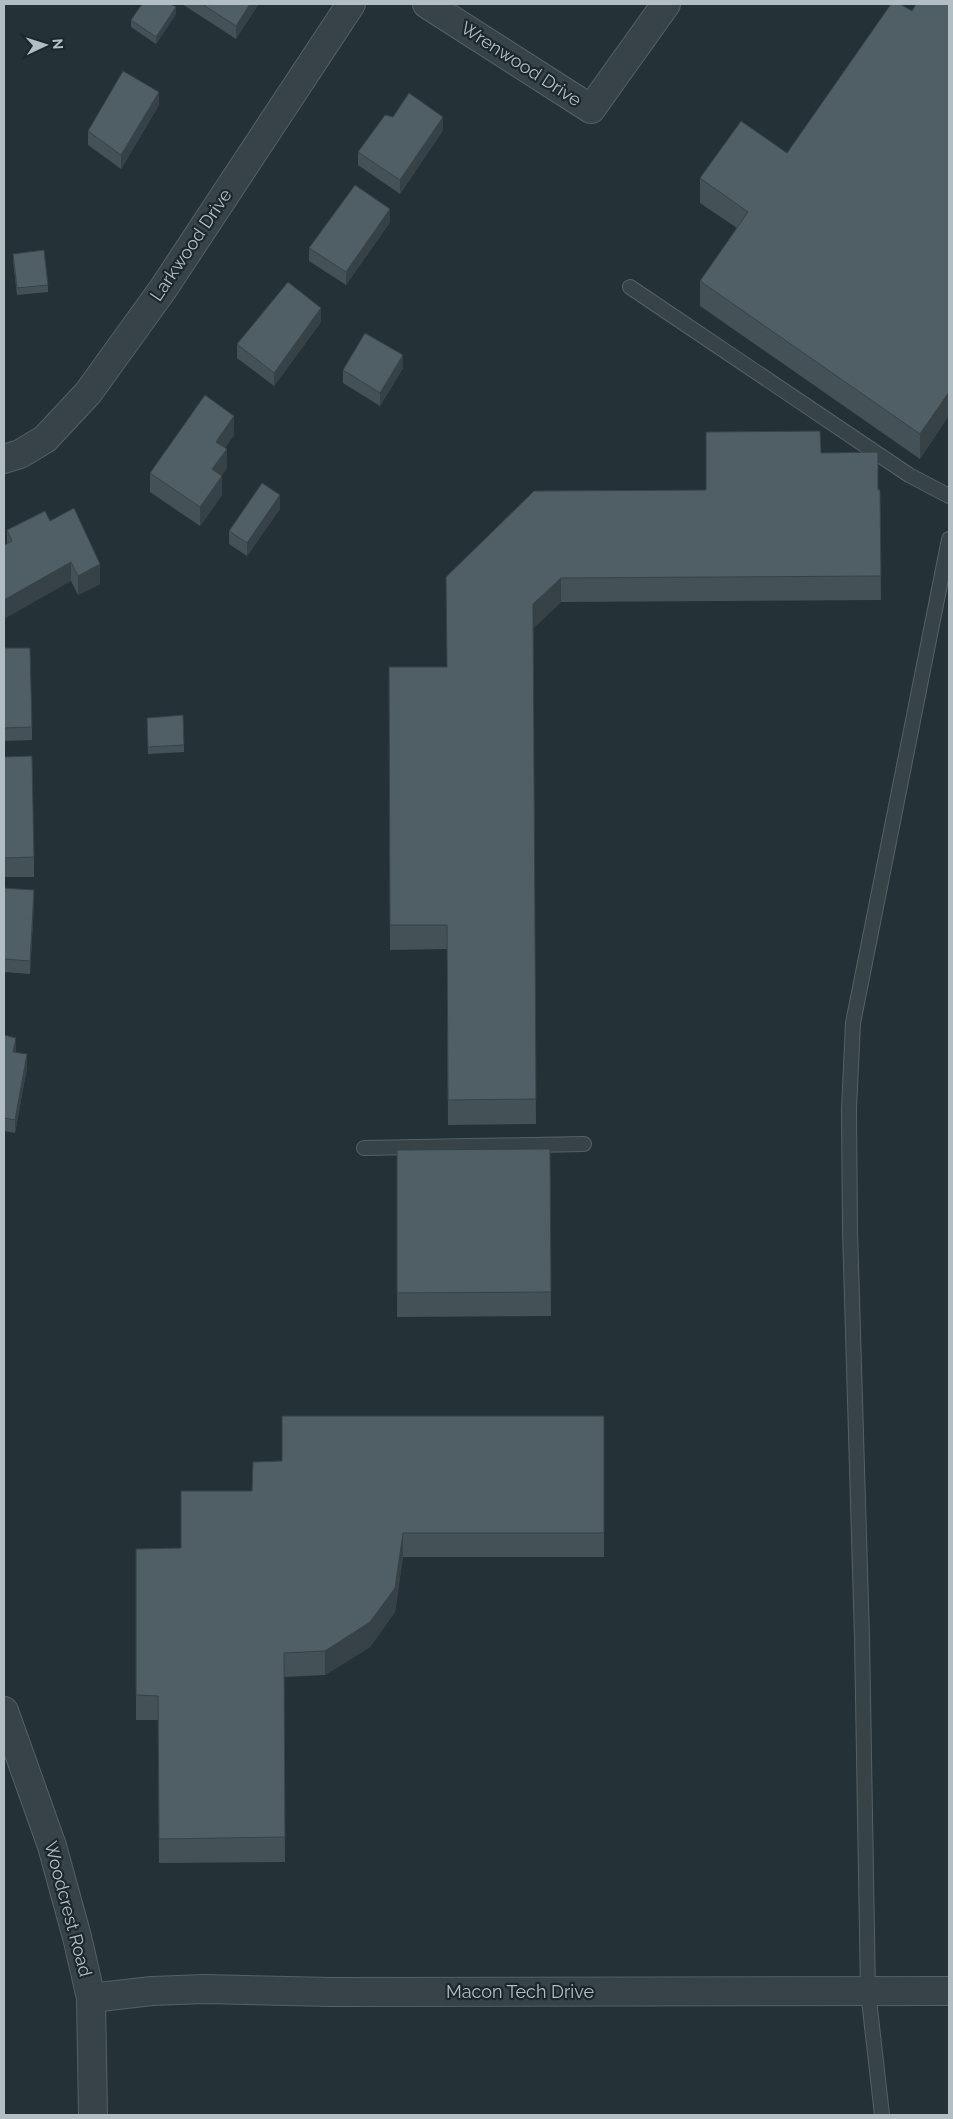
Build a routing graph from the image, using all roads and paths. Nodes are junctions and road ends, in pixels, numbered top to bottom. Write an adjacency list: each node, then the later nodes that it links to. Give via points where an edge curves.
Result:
1 (351, 4): 5 (street, Larkwood Drive, via 168,281 88,394 45,439 20,454)
2 (427, 4): 3 (street, Wrenwood Drive, via 591,109)
3 (666, 4)
4 (630, 286): 6 (lane, via 909,475)
5 (4, 459)
6 (949, 496)
7 (949, 539): 11 (lane, via 853,1023 849,1109 850,1231)
8 (584, 1144): 9 (lane)
9 (364, 1148)
10 (4, 1711): 13 (street, Woodcrest Road, via 52,1846)
11 (868, 1991): 12 (street, Macon Tech Drive); 13 (street, Macon Tech Drive, via 332,1992 205,1989); 15 (lane)
12 (949, 1991)
13 (91, 1998): 14 (street, Woodcrest Road)
14 (93, 2115)
15 (882, 2115)

